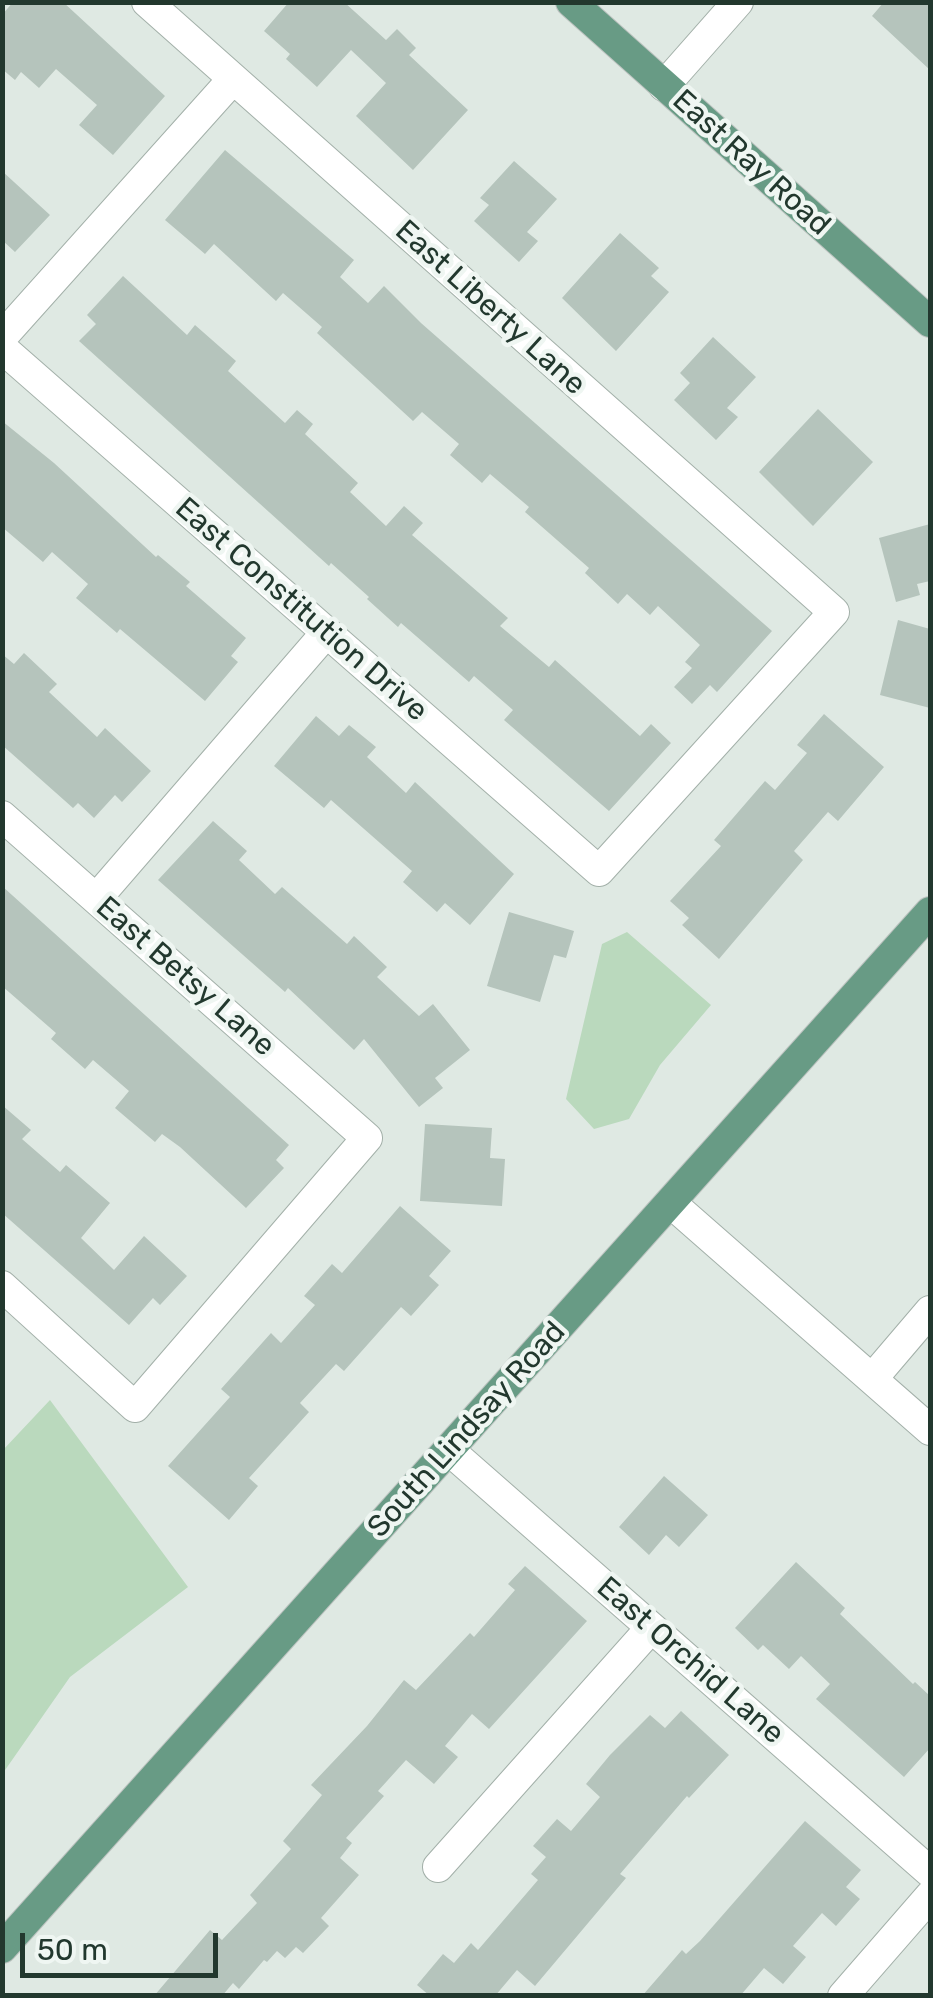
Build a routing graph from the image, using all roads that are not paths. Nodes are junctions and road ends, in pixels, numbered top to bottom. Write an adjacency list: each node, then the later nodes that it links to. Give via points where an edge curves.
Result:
1 (147, 2): 4 (street, East Liberty Lane)
2 (571, 2): 5 (main road, East Ray Road)
3 (738, 2): 5 (street)
4 (232, 79): 7 (street); 11 (street, East Liberty Lane, via 834,612)
5 (664, 86): 6 (main road, East Ray Road)
6 (930, 322)
7 (2, 337)
8 (2, 348): 9 (street, East Constitution Drive)
9 (326, 634): 11 (street, East Constitution Drive); 12 (street)
10 (2, 816): 12 (street, East Betsy Lane)
11 (600, 871)
12 (96, 898): 15 (street, East Betsy Lane, via 367,1138 135,1407)
13 (930, 912): 14 (main road, South Lindsay Road)
14 (671, 1202): 17 (street); 19 (main road, South Lindsay Road)
15 (2, 1286)
16 (930, 1310): 17 (street)
17 (872, 1379): 18 (street)
18 (930, 1430)
19 (450, 1450): 20 (street, East Orchid Lane); 24 (main road, South Lindsay Road)
20 (651, 1628): 21 (street); 22 (street, East Orchid Lane)
21 (438, 1867)
22 (930, 1872)
23 (930, 1896): 25 (street)
24 (2, 1948)
25 (843, 1996)

